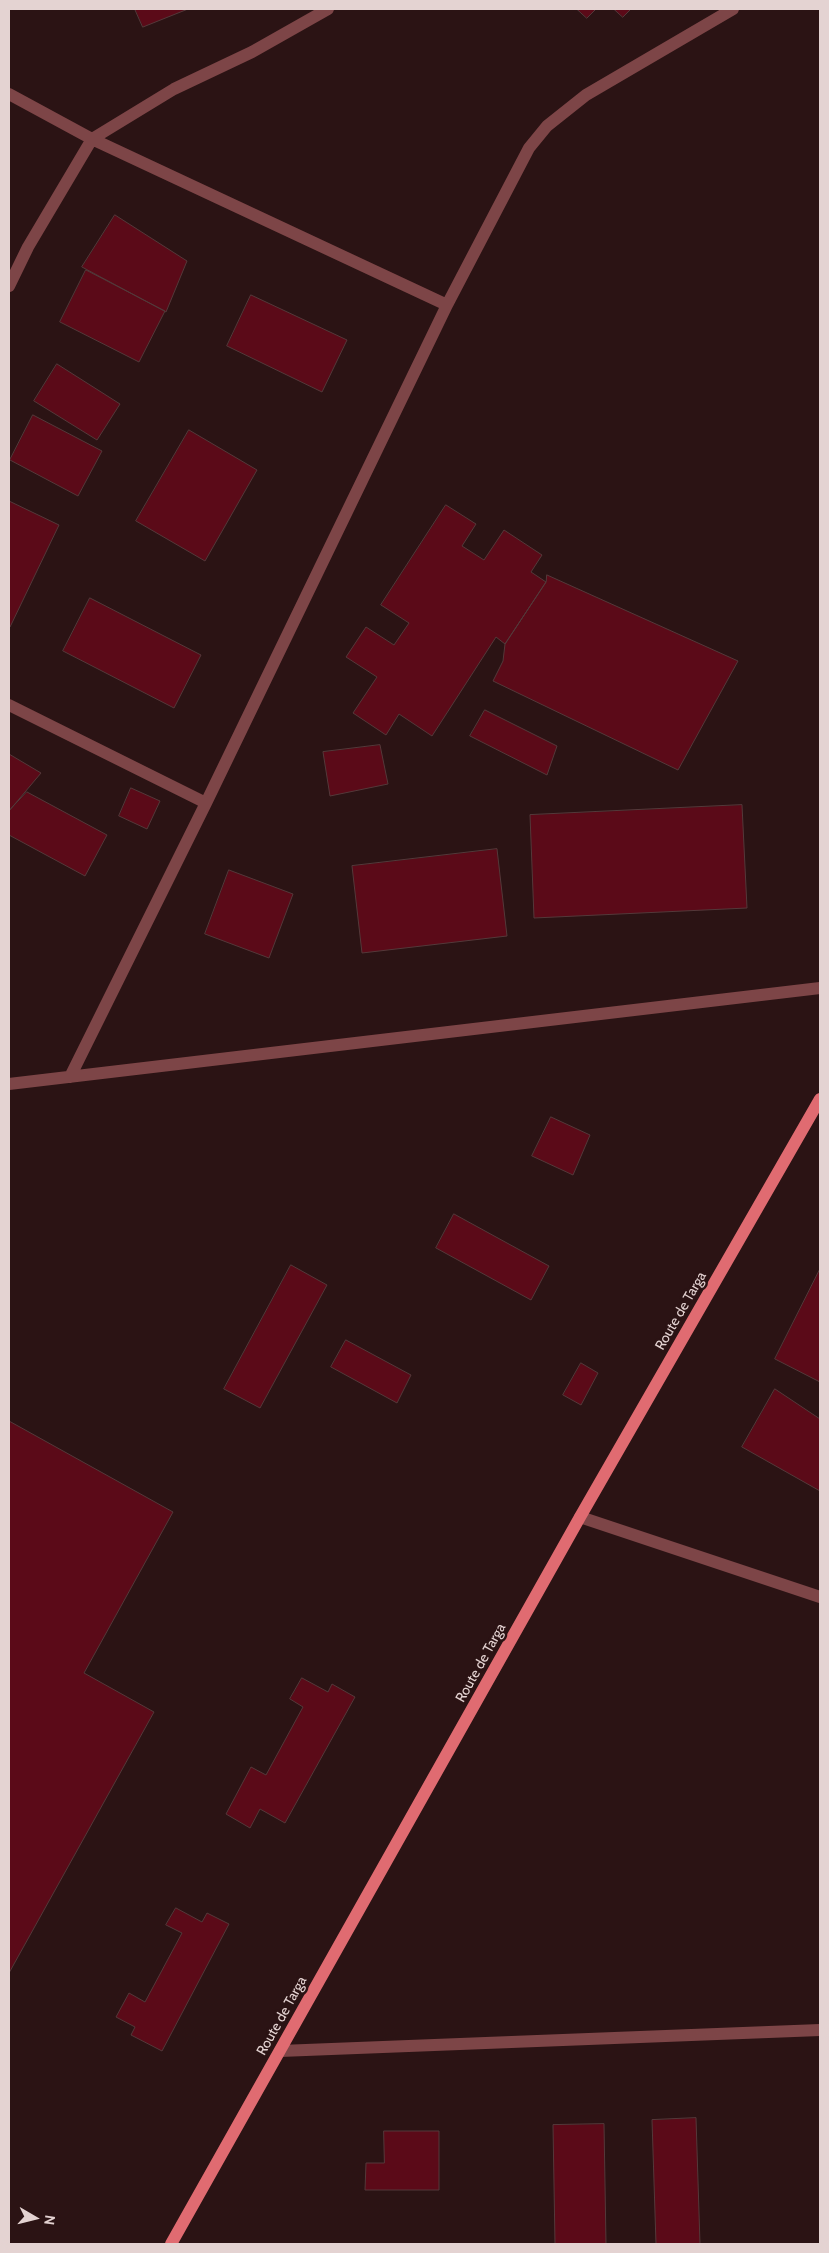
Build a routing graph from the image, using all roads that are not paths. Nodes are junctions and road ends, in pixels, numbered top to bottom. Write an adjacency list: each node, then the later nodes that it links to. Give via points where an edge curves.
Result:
1 (328, 9): 4 (street, via 252,52 174,89)
2 (733, 9): 6 (street, via 586,95 547,126 529,148)
3 (9, 94): 4 (street)
4 (92, 140): 5 (street, via 28,247); 6 (street)
5 (9, 286)
6 (447, 306): 8 (street)
7 (9, 704): 8 (street)
8 (206, 803): 10 (street)
9 (820, 988): 10 (street)
10 (70, 1077): 11 (street)
11 (9, 1084)
12 (820, 1098): 13 (main road, Route de Targa)
13 (580, 1517): 14 (street); 16 (main road, Route de Targa)
14 (820, 1597)
15 (820, 2030): 16 (street)
16 (280, 2051): 17 (main road, Route de Targa)
17 (171, 2244)

